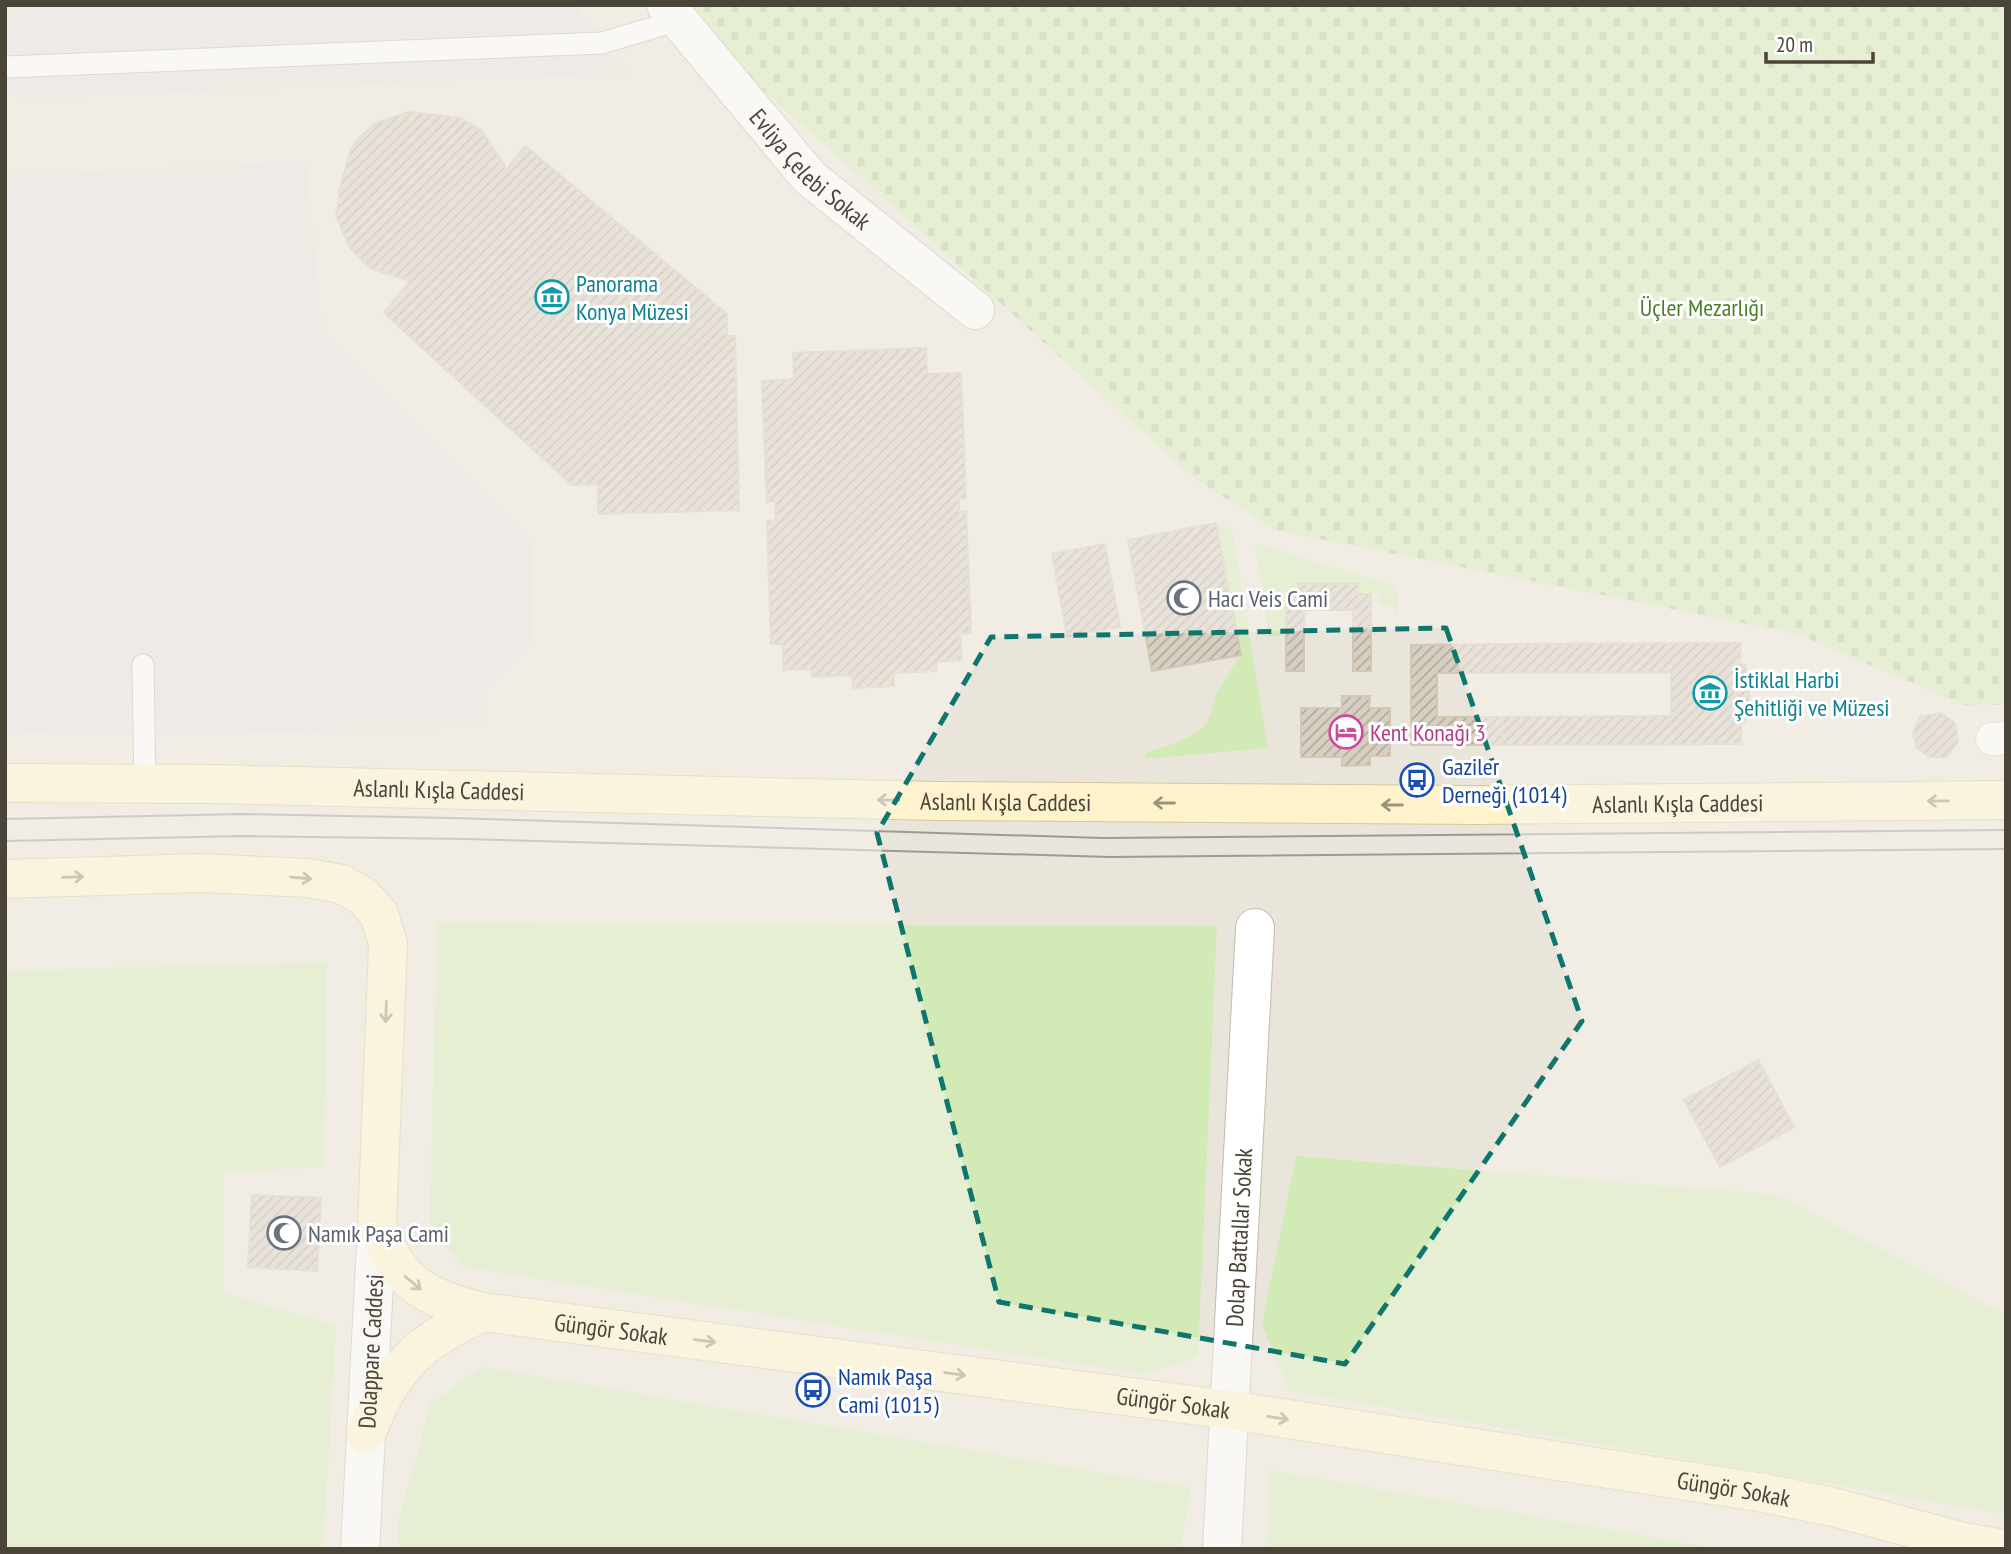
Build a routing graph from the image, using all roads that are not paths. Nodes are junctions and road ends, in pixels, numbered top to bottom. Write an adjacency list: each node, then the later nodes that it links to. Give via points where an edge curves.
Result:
1 (672, 13): 2 (lane, via 602,43); 3 (street, Evliya Çelebi Sokak, via 809,177)
2 (5, 67)
3 (975, 310)
4 (143, 665): 6 (lane)
5 (5, 783): 6 (main road, Aslanlı Kışla Caddesi)
6 (145, 784): 7 (main road, Aslanlı Kışla Caddesi, one-way to 6, via 1478,806 937,801)
7 (2006, 800)
8 (5, 879): 10 (main road, Dolappare Caddesi, one-way to 10, via 200,873 308,878 341,884 363,896 379,914 388,944)
9 (1255, 928): 12 (street, Dolap Battallar Sokak)
10 (377, 1226): 11 (main road, Güngör Sokak, one-way to 11, via 402,1273 425,1292); 13 (street, Dolappare Caddesi)
11 (483, 1312): 12 (main road, Güngör Sokak, one-way to 12); 13 (main road, via 427,1342 407,1361 390,1382)
12 (1230, 1410): 15 (street, Dolap Battallar Sokak); 16 (main road, Güngör Sokak, one-way to 16, via 1758,1492)
13 (366, 1434): 14 (street, Dolappare Caddesi)
14 (360, 1549)
15 (1223, 1549)
16 (2003, 1549)

